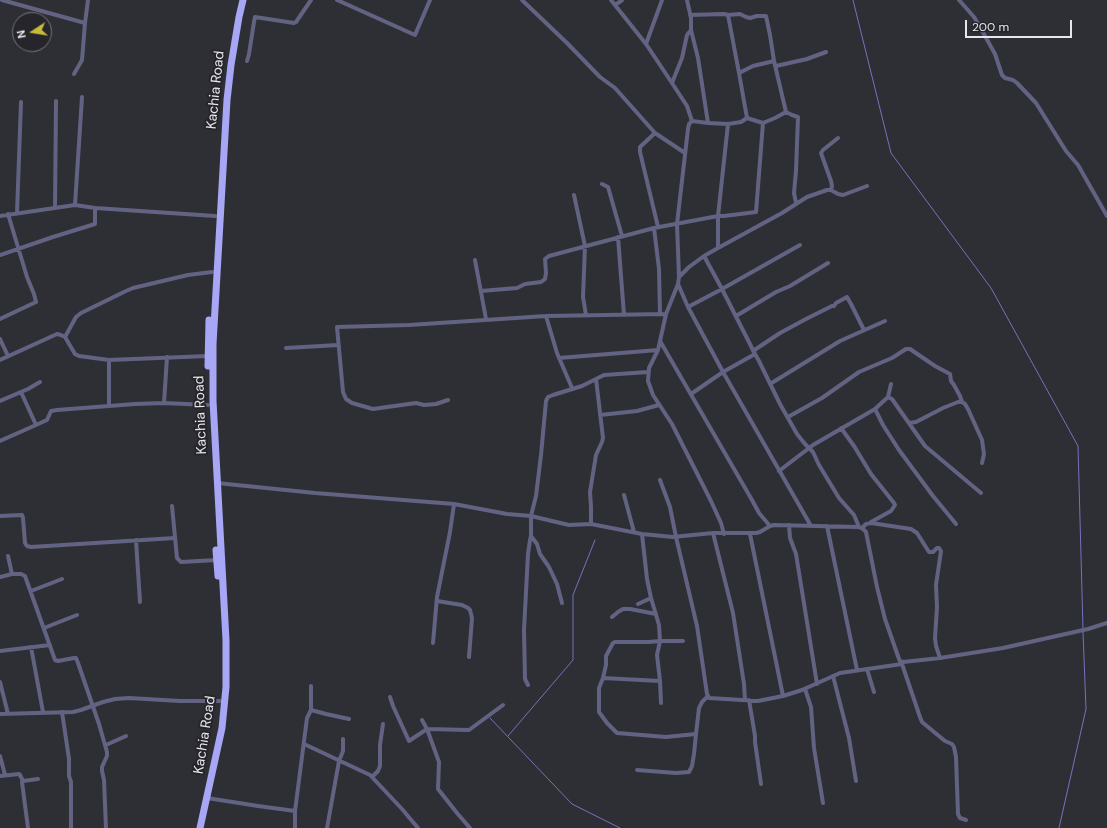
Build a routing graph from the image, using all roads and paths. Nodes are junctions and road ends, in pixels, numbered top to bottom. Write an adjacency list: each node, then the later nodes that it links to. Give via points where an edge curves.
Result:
1 (2, 0): 17 (street)
2 (88, 0): 17 (street)
3 (238, 0): 40 (highway, Kachia Road, via 224,84)
4 (243, 0): 40 (highway, Kachia Road, via 230,66)
5 (311, 0): 21 (street, via 294,23 255,17)
6 (337, 0): 7 (street, via 415,35)
7 (430, 0)
8 (522, 0): 35 (street, via 600,77 615,88)
9 (611, 0): 14 (street)
10 (622, 0): 14 (street)
11 (662, 0): 19 (street)
12 (687, 0): 15 (street)
13 (959, 0): 52 (street, via 980,27 995,54 1004,78 1017,83 1036,103 1078,165)
14 (615, 5): 19 (street)
15 (690, 15): 16 (street); 18 (street)
16 (728, 15): 22 (street, via 740,14 750,18 766,16); 23 (street)
17 (85, 23): 24 (street, via 82,60)
18 (691, 30): 25 (street); 32 (street)
19 (646, 44): 25 (street)
20 (826, 52): 22 (street, via 807,59)
21 (246, 61)
22 (775, 64): 23 (street, via 753,66); 29 (street)
23 (739, 72): 30 (street)
24 (74, 74)
25 (672, 83): 31 (street, via 688,106)
26 (82, 97): 44 (street)
27 (56, 101): 45 (street)
28 (21, 102): 47 (street)
29 (786, 112): 33 (street); 43 (street, via 798,117 794,193)
30 (747, 118): 33 (street); 34 (street)
31 (692, 121): 32 (street); 37 (street, via 688,129)
32 (708, 123): 34 (street)
33 (763, 123): 51 (street, via 756,212)
34 (728, 124): 51 (street)
35 (655, 133): 37 (street); 54 (street, via 640,147 640,152)
36 (838, 138): 41 (street, via 822,153 831,181)
37 (685, 153): 53 (street)
38 (602, 184): 55 (street, via 608,187)
39 (866, 186): 41 (street, via 843,195)
40 (219, 190): 50 (highway, Kachia Road); 121 (highway, Kachia Road, via 212,360)
41 (831, 190): 43 (street)
42 (574, 194): 57 (street)
43 (796, 203): 58 (street)
44 (75, 205): 45 (street); 46 (street)
45 (55, 208): 47 (street)
46 (95, 208): 50 (street); 59 (street, via 95,224)
47 (17, 213): 48 (street)
48 (8, 214): 49 (street); 59 (street)
49 (0, 216)
50 (215, 216): 64 (highway, Kachia Road)
51 (718, 216): 53 (street); 58 (street)
52 (1107, 216)
53 (676, 224): 54 (street); 65 (street)
54 (656, 228): 55 (street); 70 (street)
55 (620, 237): 57 (street); 73 (street)
56 (800, 245): 67 (street)
57 (585, 246): 68 (street, via 545,259 545,279 541,282 517,288); 72 (street)
58 (718, 248): 61 (street)
59 (18, 249): 60 (street); 76 (street, via 36,302)
60 (0, 255)
61 (704, 256): 65 (street); 67 (street)
62 (476, 260): 68 (street)
63 (828, 263): 75 (street)
64 (212, 272): 80 (street, via 133,288 81,313); 88 (highway, Kachia Road)
65 (679, 277): 66 (street)
66 (678, 284): 69 (street); 71 (street)
67 (722, 289): 69 (street); 75 (street)
68 (481, 291): 77 (street)
69 (688, 307): 94 (street)
70 (660, 314): 71 (street); 73 (street)
71 (666, 314): 82 (street)
72 (586, 315): 73 (street); 74 (street)
73 (624, 315)
74 (546, 316): 77 (street); 90 (street)
75 (736, 316): 86 (street)
76 (0, 318)
77 (486, 319): 83 (street, via 337,327)
78 (885, 321): 79 (street)
79 (864, 330): 86 (street, via 847,297 780,334); 97 (street, via 840,341)
80 (65, 337): 87 (street, via 57,334); 92 (street, via 77,356)
81 (0, 339): 87 (street)
82 (660, 341): 85 (street); 101 (street)
83 (338, 344): 84 (street); 103 (street, via 343,392 346,399 352,403 373,408 416,403 436,404)
84 (286, 348)
85 (658, 350): 90 (street); 93 (street)
86 (754, 353): 94 (street); 97 (street)
87 (8, 356): 91 (street)
88 (208, 356): 89 (street); 107 (highway, Kachia Road)
89 (168, 357): 92 (street); 106 (street)
90 (559, 358): 99 (street)
91 (0, 360)
92 (109, 360): 109 (street)
93 (648, 372): 95 (street); 108 (street, via 653,395)
94 (722, 372): 101 (street); 119 (street)
95 (596, 379): 99 (street); 111 (street)
96 (40, 382): 100 (street)
97 (770, 384): 112 (street)
98 (891, 384): 102 (street)
99 (572, 388): 127 (street, via 548,397 546,401)
100 (21, 392): 104 (street); 114 (street)
101 (691, 394): 132 (street, via 752,500)
102 (888, 397): 110 (street); 113 (street, via 892,398)
103 (448, 400)
104 (0, 401)
105 (962, 402): 112 (street, via 950,374 910,349 859,372 822,398); 113 (street); 118 (street, via 968,409 982,440)
106 (164, 403): 107 (street); 109 (street)
107 (208, 405): 146 (highway, Kachia Road)
108 (660, 405): 111 (street, via 637,411); 139 (street, via 722,523)
109 (109, 406): 114 (street, via 53,410 47,420)
110 (875, 409): 115 (street); 130 (street, via 899,450)
111 (600, 415): 129 (street, via 603,438 596,455 590,492)
112 (788, 417): 117 (street, via 797,434)
113 (909, 423): 122 (street, via 925,446)
114 (36, 425): 116 (street)
115 (841, 428): 117 (street); 128 (street, via 895,505 891,511)
116 (0, 441)
117 (809, 448): 119 (street); 135 (street)
118 (982, 463)
119 (779, 471): 133 (street)
120 (660, 480): 142 (street, via 670,508)
121 (217, 482): 124 (street); 212 (highway, Kachia Road, via 227,668 222,728)
122 (981, 493)
123 (624, 495): 136 (street)
124 (454, 504): 127 (street); 152 (street)
125 (172, 506): 143 (street)
126 (0, 516): 144 (street, via 22,515 25,543 31,547)
127 (532, 516): 129 (street, via 569,525); 141 (street)
128 (871, 523): 135 (street); 168 (street, via 911,529 917,533 929,552 937,548 941,551 936,585 935,626 936,646)
129 (591, 524): 136 (street)
130 (956, 524)
131 (789, 525): 132 (street); 133 (street); 176 (street)
132 (770, 526): 140 (street)
133 (811, 526): 134 (street)
134 (827, 526): 135 (street); 171 (street)
135 (860, 528): 169 (street, via 866,532 885,619)
136 (634, 532): 138 (street)
137 (713, 533): 139 (street); 142 (street); 184 (street, via 733,613)
138 (642, 534): 142 (street); 151 (street)
139 (724, 534): 140 (street)
140 (750, 534): 182 (street)
141 (531, 536): 154 (street, via 557,584); 177 (street, via 524,630 524,679)
142 (676, 537): 181 (street, via 698,626)
143 (175, 538): 144 (street); 146 (street, via 176,558 181,562)
144 (136, 540): 153 (street)
145 (8, 556): 147 (street)
146 (217, 560): 185 (highway, Kachia Road, via 222,654)
147 (12, 574): 148 (street); 150 (street, via 24,575)
148 (0, 577)
149 (62, 579): 150 (street)
150 (31, 591): 160 (street)
151 (651, 598): 155 (street); 156 (street)
152 (437, 600): 163 (street); 167 (street, via 462,605 470,610 472,618)
153 (140, 602)
154 (562, 603)
155 (638, 604)
156 (656, 614): 158 (street, via 623,609); 161 (street)
157 (77, 616): 160 (street)
158 (612, 617)
159 (1107, 623): 168 (street, via 1003,648)
160 (44, 628): 164 (street)
161 (660, 641): 162 (street); 173 (street, via 613,643 606,656); 174 (street, via 657,656)
162 (683, 641)
163 (433, 643)
164 (50, 645): 165 (street); 187 (street, via 58,662 76,658)
165 (31, 647): 166 (street); 190 (street)
166 (0, 651)
167 (469, 657)
168 (940, 658): 169 (street)
169 (902, 663): 170 (street); 216 (street, via 922,722 954,747 958,814)
170 (867, 669): 171 (street); 180 (street)
171 (857, 670): 172 (street)
172 (833, 676): 176 (street); 210 (street, via 844,715)
173 (603, 678): 174 (street); 198 (street, via 599,688 599,712 617,733 666,737)
174 (660, 681): 186 (street)
175 (0, 682): 193 (street)
176 (817, 684): 179 (street)
177 (528, 685)
178 (311, 686): 189 (street)
179 (805, 689): 182 (street); 213 (street, via 811,707 814,748)
180 (874, 692)
181 (708, 696): 184 (street); 198 (street, via 699,708)
182 (783, 696): 184 (street, via 758,701)
183 (390, 697): 197 (street, via 409,740)
184 (747, 700): 211 (street, via 756,736)
185 (220, 701): 187 (street, via 129,698); 215 (highway, Kachia Road)
186 (661, 703)
187 (92, 706): 191 (street, via 73,712); 202 (street)
188 (503, 706): 197 (street, via 469,730)
189 (312, 710): 194 (street); 201 (street, via 307,718)
190 (43, 712): 191 (street); 193 (street)
191 (62, 712): 218 (street, via 71,782)
192 (0, 714): 193 (street)
193 (8, 714)
194 (349, 719)
195 (422, 720): 197 (street)
196 (383, 724): 207 (street, via 380,766)
197 (427, 729): 225 (street, via 439,762 438,789)
198 (696, 734): 205 (street, via 689,772)
199 (126, 736): 202 (street)
200 (343, 739): 204 (street, via 343,751)
201 (304, 744): 204 (street); 214 (street)
202 (106, 745): 219 (street, via 107,756 102,771)
203 (0, 756): 206 (street)
204 (339, 761): 207 (street); 223 (street)
205 (637, 770)
206 (2, 775): 209 (street, via 18,774)
207 (372, 777): 224 (street)
208 (38, 779): 209 (street)
209 (23, 781): 217 (street)
210 (856, 781)
211 (761, 784)
212 (207, 798): 214 (street); 215 (highway, Kachia Road)
213 (823, 803)
214 (295, 811): 222 (street)
215 (201, 814): 220 (highway, Kachia Road); 221 (highway, Kachia Road)
216 (966, 820)
217 (28, 828)
218 (71, 828)
219 (106, 828)
220 (196, 828)
221 (200, 828)
222 (295, 828)
223 (327, 828)
224 (418, 828)
225 (470, 828)

